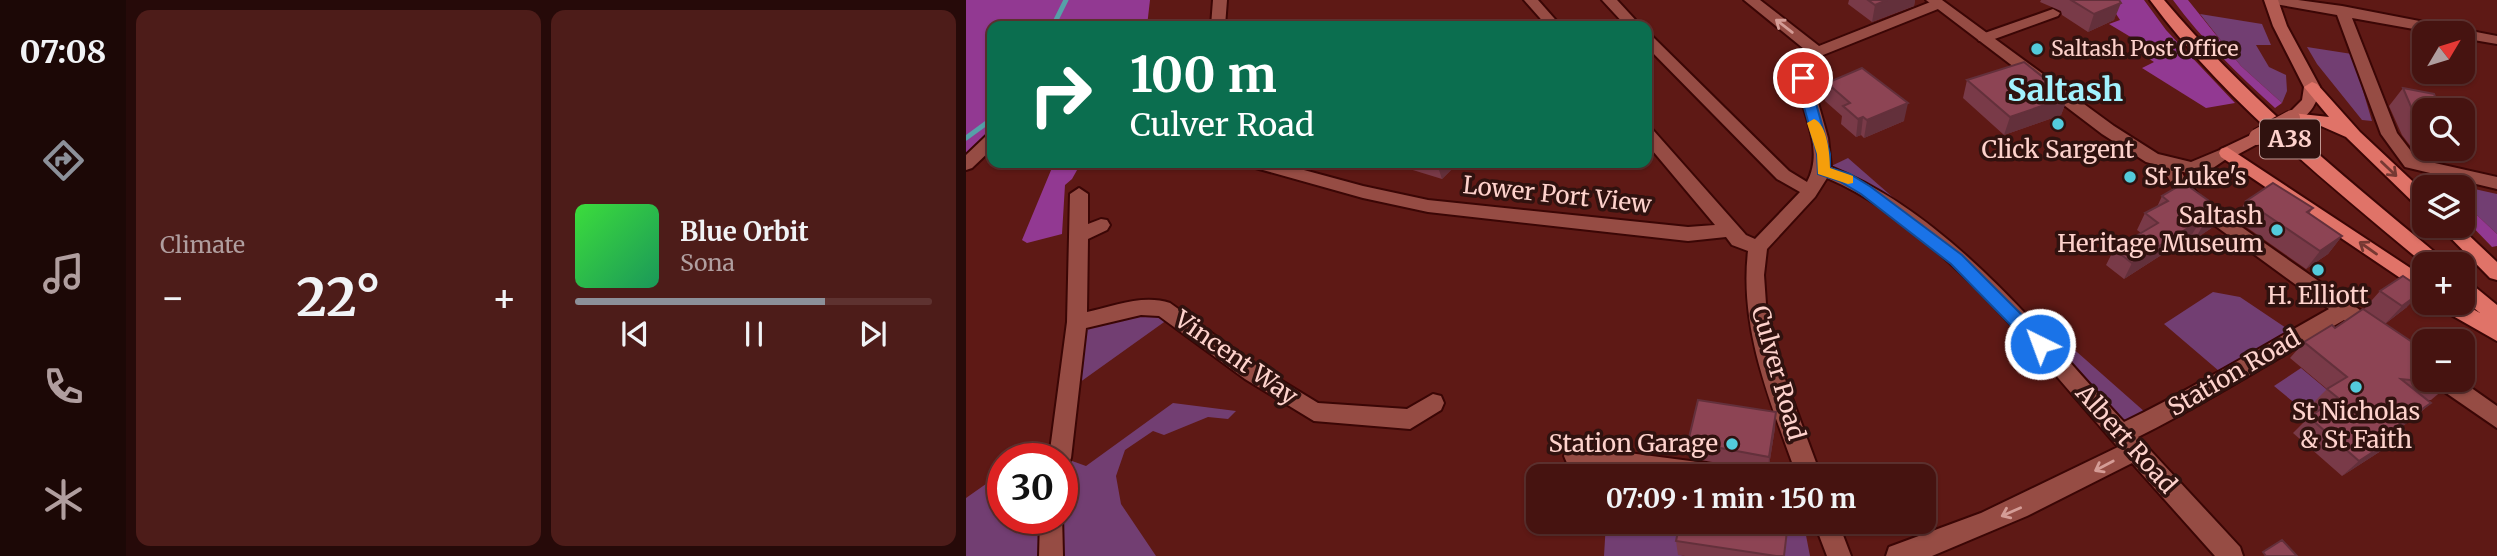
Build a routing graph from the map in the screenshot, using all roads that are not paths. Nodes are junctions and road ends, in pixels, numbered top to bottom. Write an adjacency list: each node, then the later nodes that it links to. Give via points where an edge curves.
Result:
1 (1220, 0): 10 (street)
2 (1531, 0): 11 (street)
3 (1609, 0): 12 (street)
4 (1751, 0): 16 (street, one-way to 4)
5 (2157, 0): 36 (highway, A38, via 2254,107)
6 (2273, 0): 8 (street); 17 (main road, via 2280,26)
7 (1936, 2): 13 (street); 16 (street)
8 (2343, 10): 14 (street); 27 (street, via 2389,134 2411,163)
9 (2053, 13): 13 (street)
10 (1218, 21)
11 (1550, 21)
12 (1629, 21)
13 (1984, 38): 24 (street, via 2117,136)
14 (2497, 40)
15 (1652, 44): 28 (street, via 1783,175)
16 (1817, 52): 26 (street, via 1803,78 1824,154)
17 (2312, 88): 18 (main road, via 2310,102); 19 (highway, A38)
18 (2292, 118): 19 (highway, A38, via 2324,121); 22 (main road, bridge)
19 (2354, 136): 29 (highway, A38, one-way to 29)
20 (1652, 140): 32 (street)
21 (987, 145): 23 (street)
22 (2227, 153): 24 (street, via 2191,168); 38 (highway, A38, one-way to 22)
23 (966, 164)
24 (2169, 164): 40 (street, via 2197,204)
25 (1275, 168): 32 (street, Lower Port View, via 1427,206 1688,234)
26 (1823, 170): 28 (street); 49 (street, Albert Road, via 1866,191 1957,260 2014,315)
27 (2497, 183)
28 (1811, 189): 35 (street)
29 (2412, 192)
30 (1080, 194): 33 (street)
31 (1101, 225): 33 (street)
32 (1730, 230): 35 (street, via 1739,240)
33 (1078, 236): 43 (street)
34 (2461, 238): 37 (highway)
35 (1758, 247): 53 (street, Culver Road, via 1755,292 1761,331)
36 (2422, 252)
37 (2497, 273)
38 (2412, 279)
39 (2475, 297): 42 (highway)
40 (2345, 310): 45 (street); 49 (street, Station Road, via 2242,367)
41 (2466, 315): 44 (highway)
42 (2497, 316)
43 (1077, 322): 47 (street, Vincent Way, via 1141,307 1163,308 1314,412 1410,419); 50 (street)
44 (2497, 333)
45 (2384, 338)
46 (2461, 392): 48 (street)
47 (1433, 403)
48 (2497, 418)
49 (2129, 442): 58 (street, Station Road, one-way to 58, via 2052,494); 59 (street, Albert Road)
50 (1062, 443)
51 (1575, 456): 52 (street)
52 (1633, 464)
53 (1805, 464)
54 (1052, 534): 56 (street)
55 (1831, 534): 57 (street)
56 (1051, 556)
57 (1839, 556)
58 (1898, 556)
59 (2231, 556)

